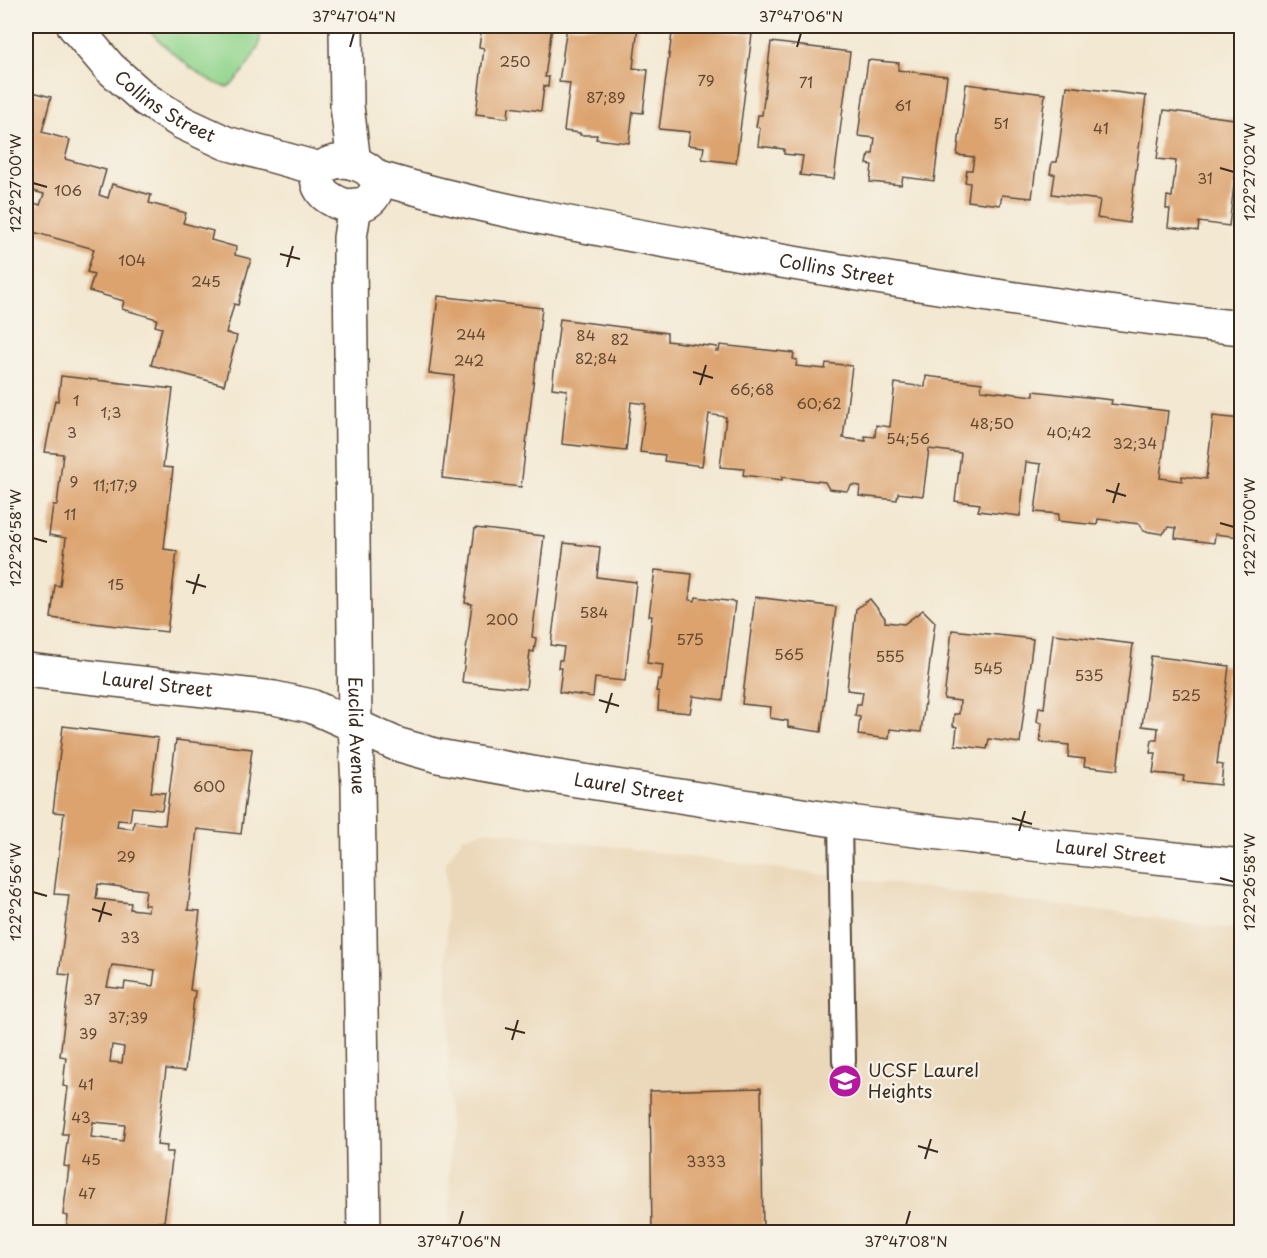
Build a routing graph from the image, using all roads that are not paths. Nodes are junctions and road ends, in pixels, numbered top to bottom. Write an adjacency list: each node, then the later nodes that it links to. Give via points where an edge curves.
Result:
1 (74, 26): 3 (street, Collins Street, via 109,67 145,99 183,123 226,143)
2 (346, 26): 3 (street, Euclid Avenue)
3 (346, 184): 4 (street, Collins Street, via 433,194 867,276); 6 (street, Euclid Avenue, via 350,238)
4 (1242, 328)
5 (26, 669): 6 (street, Laurel Street, via 274,698 311,706)
6 (355, 724): 7 (street, Laurel Street, via 396,744 438,756); 10 (street, Euclid Avenue)
7 (840, 821): 8 (street, Laurel Street); 9 (lane)
8 (1242, 866)
9 (844, 1061)
10 (364, 1233)

